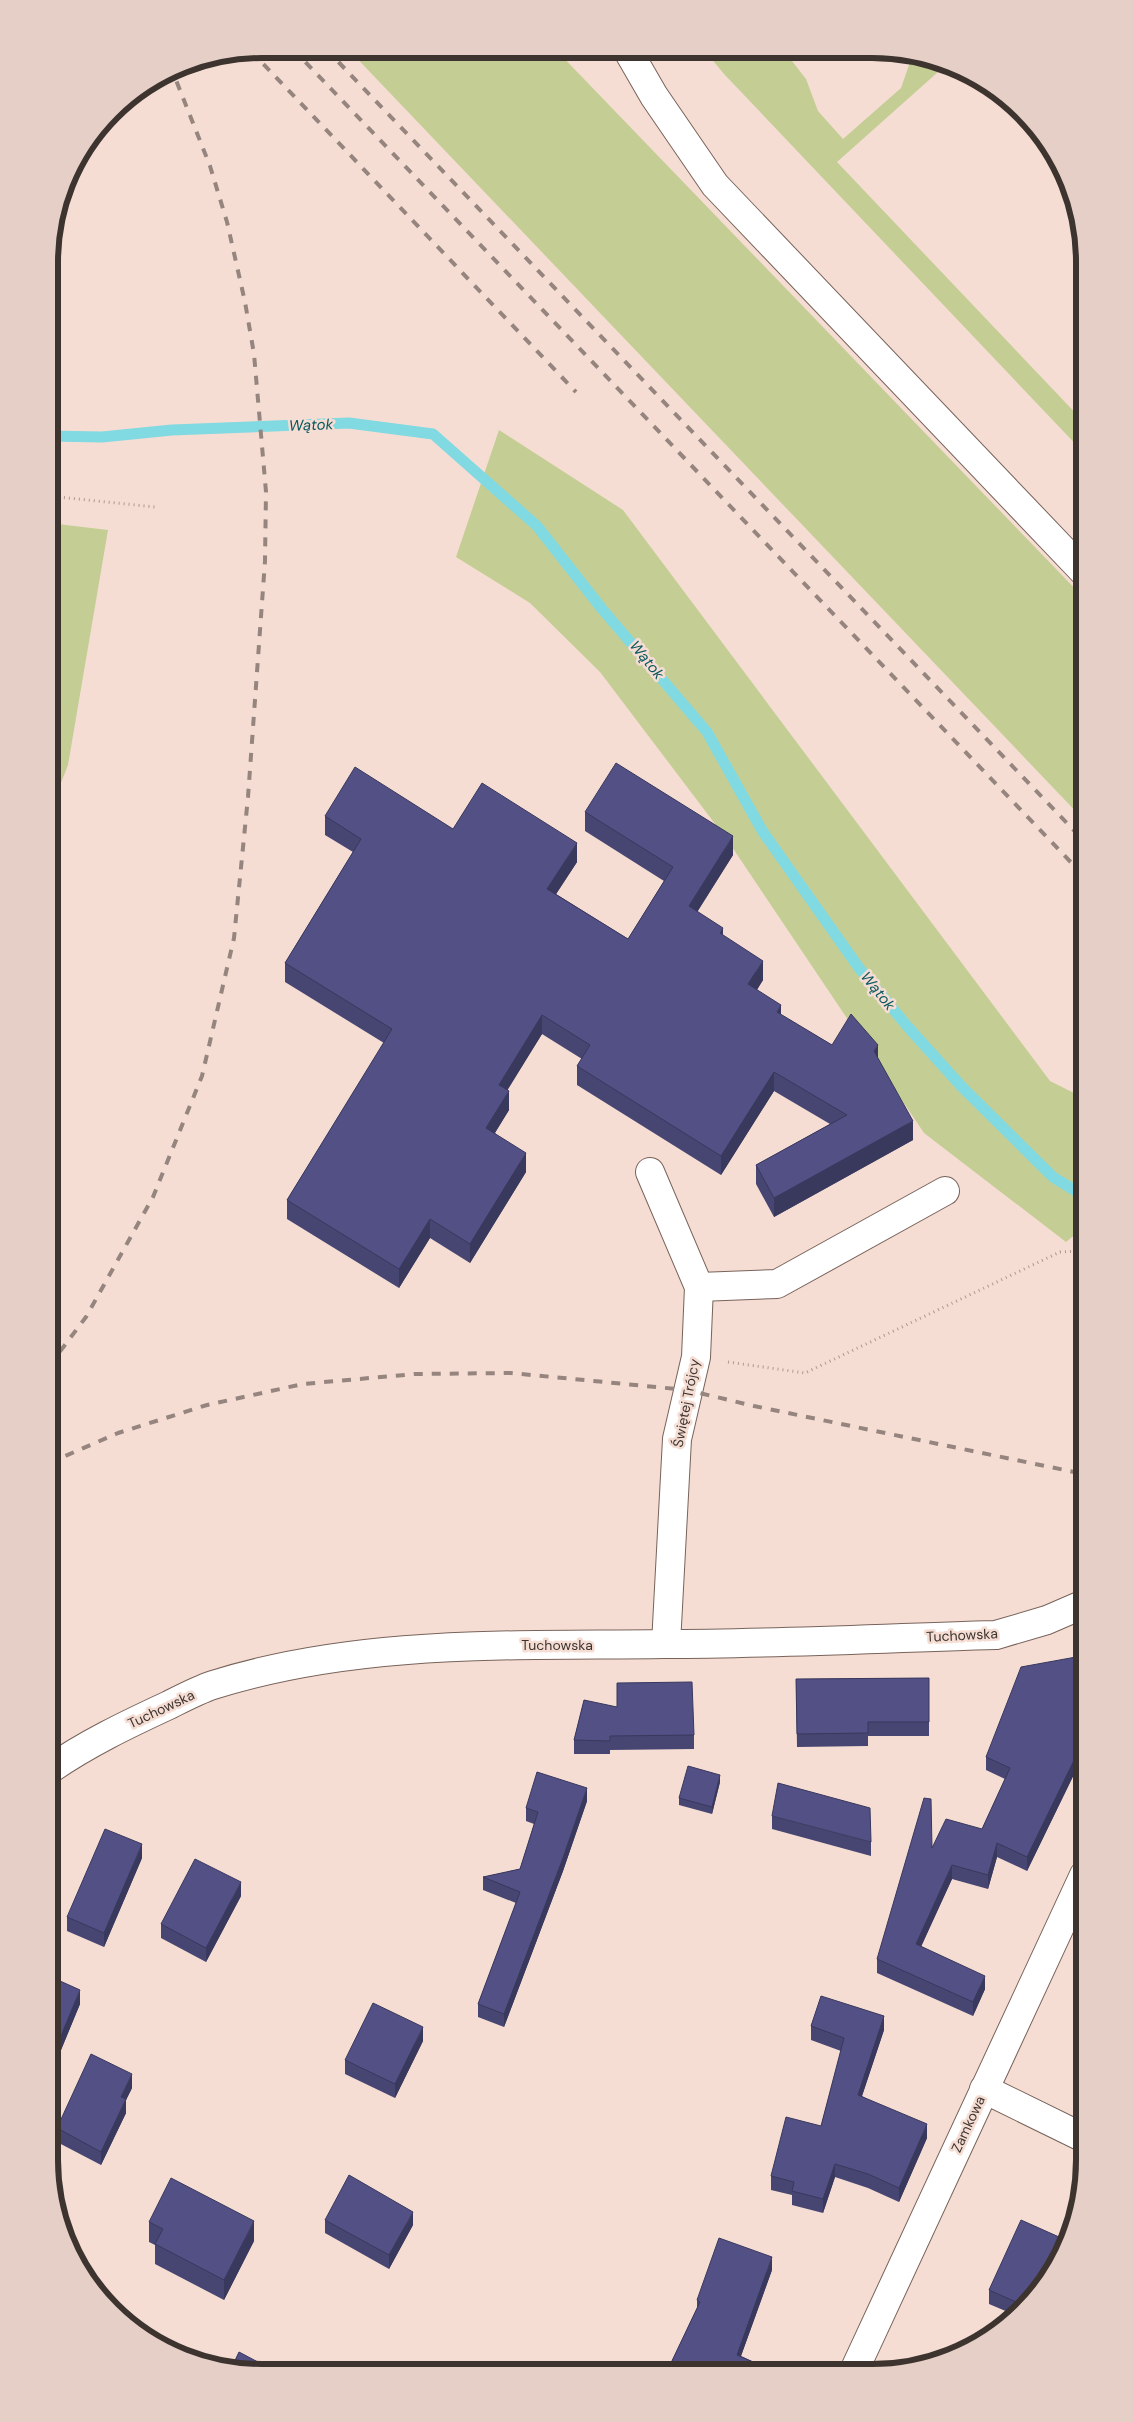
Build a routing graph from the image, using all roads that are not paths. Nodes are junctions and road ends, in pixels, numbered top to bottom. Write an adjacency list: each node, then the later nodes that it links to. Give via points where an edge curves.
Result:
1 (632, 58): 2 (street, via 715,185)
2 (1076, 564)
3 (650, 1172): 5 (street, Świętej Trójcy)
4 (945, 1191): 5 (street, via 778,1284)
5 (699, 1287): 7 (street, Świętej Trójcy, via 696,1356 677,1439)
6 (1076, 1607): 7 (street, Tuchowska, via 996,1635)
7 (666, 1644): 8 (street, Tuchowska, via 528,1644 397,1650 263,1672 211,1686 130,1723)
8 (58, 1765)
9 (1076, 1892): 10 (street, Zamkowa)
10 (984, 2088): 11 (street); 12 (street, Zamkowa)
11 (1076, 2134)
12 (857, 2364)

